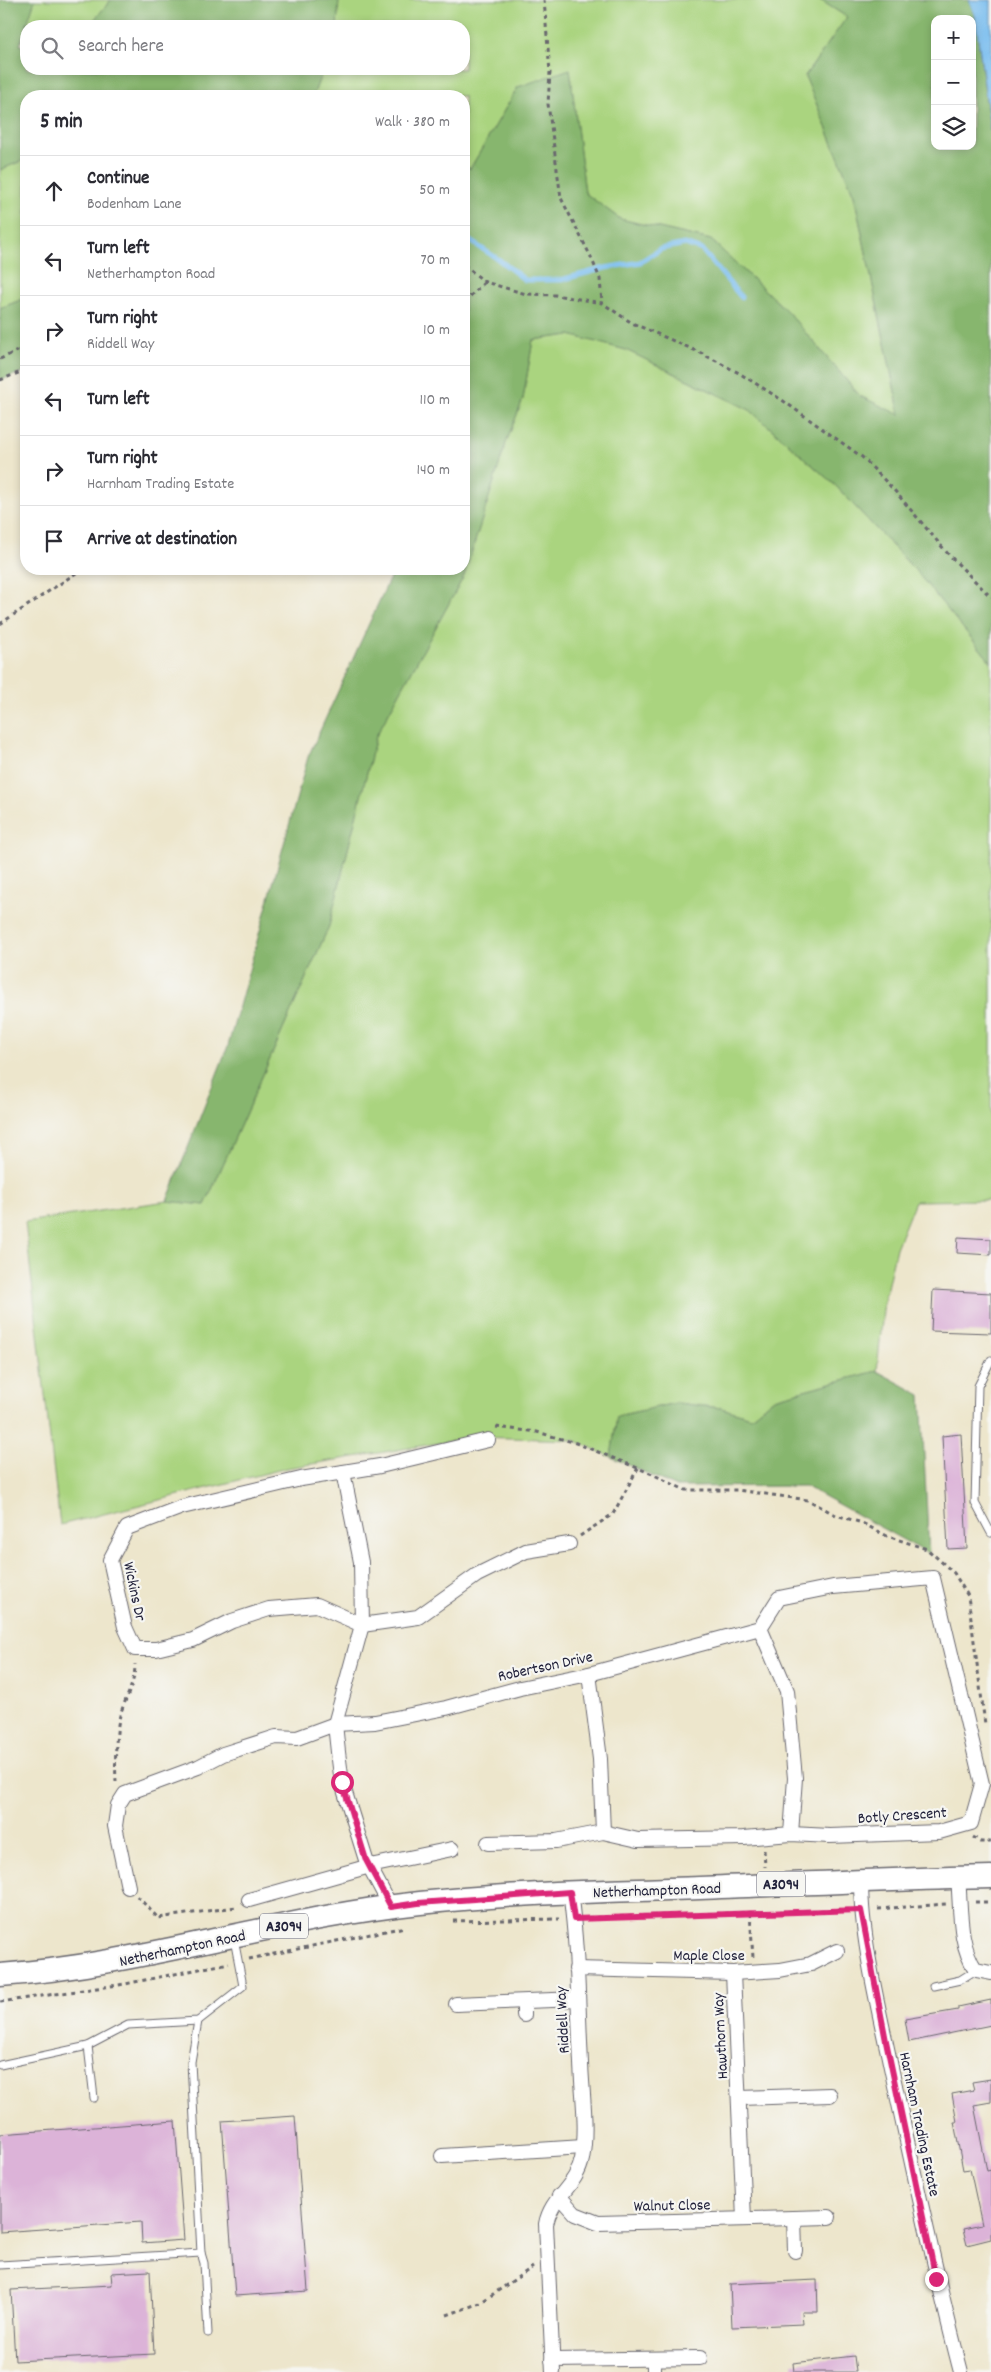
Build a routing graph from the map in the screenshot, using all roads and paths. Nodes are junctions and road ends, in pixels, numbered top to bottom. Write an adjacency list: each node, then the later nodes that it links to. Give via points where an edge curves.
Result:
1 (544, 0): 5 (path, via 550,72 548,104 561,198 600,279)
2 (470, 270): 3 (path)
3 (485, 282): 4 (path); 5 (path, via 526,294)
4 (470, 296)
5 (602, 302): 11 (path, via 632,323 739,373 862,457)
6 (20, 350): 7 (path)
7 (0, 359)
8 (20, 372): 9 (path)
9 (0, 380)
10 (73, 575): 12 (path)
11 (991, 597)
12 (0, 624)
13 (991, 1360): 17 (lane, via 978,1386 975,1503)
14 (488, 1440): 15 (path, via 494,1426 537,1432 576,1443); 16 (street, Wickins Dr)
15 (638, 1468): 18 (path, via 613,1514); 24 (path, via 685,1490 737,1490 808,1500 836,1515 862,1522 886,1536 927,1549 954,1573 968,1596)
16 (343, 1472): 19 (street, via 361,1562); 21 (street, Wickins Dr, via 182,1506 127,1528 110,1560 125,1627)
17 (991, 1533)
18 (569, 1544): 19 (street, via 526,1551 477,1575 418,1617)
19 (362, 1624): 21 (street, via 317,1605 269,1609 232,1621 193,1640); 23 (street)
20 (760, 1628): 22 (street, Robertson Drive); 27 (street, via 787,1690 795,1778); 27 (street, Botly Crescent, via 779,1598 832,1587 932,1578 982,1784 971,1823 939,1832 830,1836)
21 (135, 1649): 25 (path, via 135,1679 120,1714 115,1768)
22 (589, 1674): 23 (street, Robertson Drive, via 375,1722); 26 (street, via 600,1759)
23 (335, 1724): 25 (street, Robertson Drive, via 297,1738 276,1737 223,1754 198,1767 125,1794); 31 (street, via 342,1782)
24 (986, 1731)
25 (118, 1805): 36 (street, via 115,1826)
26 (603, 1832): 28 (street, Botly Crescent, via 638,1840); 29 (street, via 556,1841)
27 (790, 1834): 28 (street, Botly Crescent)
28 (763, 1836): 35 (path)
29 (488, 1843)
30 (452, 1849): 31 (street)
31 (370, 1866): 38 (street); 41 (street)
32 (991, 1877): 33 (main road, Netherhampton Road / A3094)
33 (958, 1878): 34 (main road, Netherhampton Road / A3094); 40 (street)
34 (861, 1881): 35 (main road, Netherhampton Road / A3094); 42 (street, Harnham Trading Estate)
35 (766, 1885): 37 (main road, Netherhampton Road / A3094)
36 (128, 1887)
37 (570, 1892): 41 (main road, Netherhampton Road / A3094); 44 (street, Riddell Way)
38 (249, 1900)
39 (991, 1902): 40 (path)
40 (960, 1903): 42 (path); 51 (street, via 964,1941 969,1960)
41 (391, 1907): 47 (main road, Netherhampton Road / A3094)
42 (861, 1910): 43 (path); 81 (street, Harnham Trading Estate, via 932,2259)
43 (750, 1913): 44 (path); 52 (path)
44 (574, 1919): 45 (path); 50 (street, Riddell Way)
45 (448, 1922)
46 (410, 1926): 49 (path)
47 (234, 1936): 49 (lane); 55 (main road, Netherhampton Road / A3094, via 120,1960)
48 (837, 1950): 52 (street, Maple Close, via 811,1964)
49 (238, 1961): 58 (path, via 125,1984); 60 (lane, via 243,1986)
50 (576, 1970): 53 (street, Maple Close); 57 (street, Riddell Way)
51 (976, 1970): 54 (street); 56 (lane, via 960,1980)
52 (754, 1971): 53 (street, Maple Close)
53 (733, 1973): 65 (street, Hawthorn Way)
54 (991, 1973)
55 (0, 1975)
56 (933, 1986)
57 (578, 1999): 59 (street, via 524,2008); 66 (street, Riddell Way)
58 (0, 2002)
59 (456, 2004)
60 (198, 2021): 61 (lane, via 128,2025); 73 (lane, via 191,2062)
61 (88, 2046): 62 (lane); 64 (lane)
62 (0, 2064)
63 (830, 2095): 65 (street, Hawthorn Way)
64 (94, 2098)
65 (740, 2098): 71 (street, Hawthorn Way)
66 (583, 2147): 67 (street); 68 (street, Riddell Way, via 578,2173)
67 (442, 2156)
68 (559, 2196): 71 (street, Walnut Close, via 575,2214 598,2223); 74 (street, Riddell Way, via 549,2211 546,2224)
69 (829, 2217): 70 (street, Walnut Close)
70 (794, 2218): 71 (street, Walnut Close); 72 (street)
71 (744, 2220)
72 (795, 2251)
73 (201, 2253): 75 (lane); 77 (lane)
74 (548, 2256): 76 (path, via 480,2303); 79 (street, Riddell Way)
75 (0, 2265)
76 (447, 2315)
77 (208, 2333)
78 (700, 2358): 80 (street)
79 (552, 2366): 80 (street)
80 (654, 2366)
81 (961, 2372)

